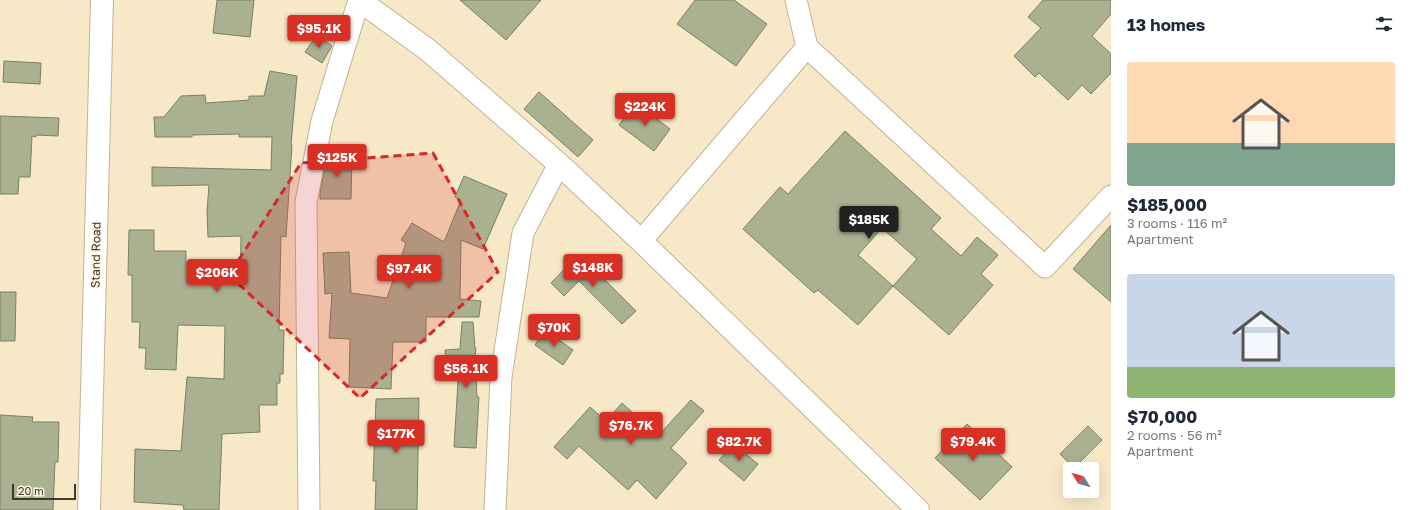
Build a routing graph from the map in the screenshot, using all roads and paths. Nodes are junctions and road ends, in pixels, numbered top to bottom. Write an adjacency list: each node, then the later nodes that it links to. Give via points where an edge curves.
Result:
1 (102, 0): 8 (main road, Stand Road)
2 (359, 0): 5 (main road, via 428,50); 9 (street, via 322,121 306,202)
3 (796, 0): 4 (street)
4 (808, 47): 6 (street, via 1045,267); 7 (street)
5 (559, 164): 7 (main road); 10 (street, via 523,233 502,377)
6 (1111, 196)
7 (641, 241): 11 (main road)
8 (89, 510)
9 (309, 510)
10 (495, 510)
11 (918, 510)

